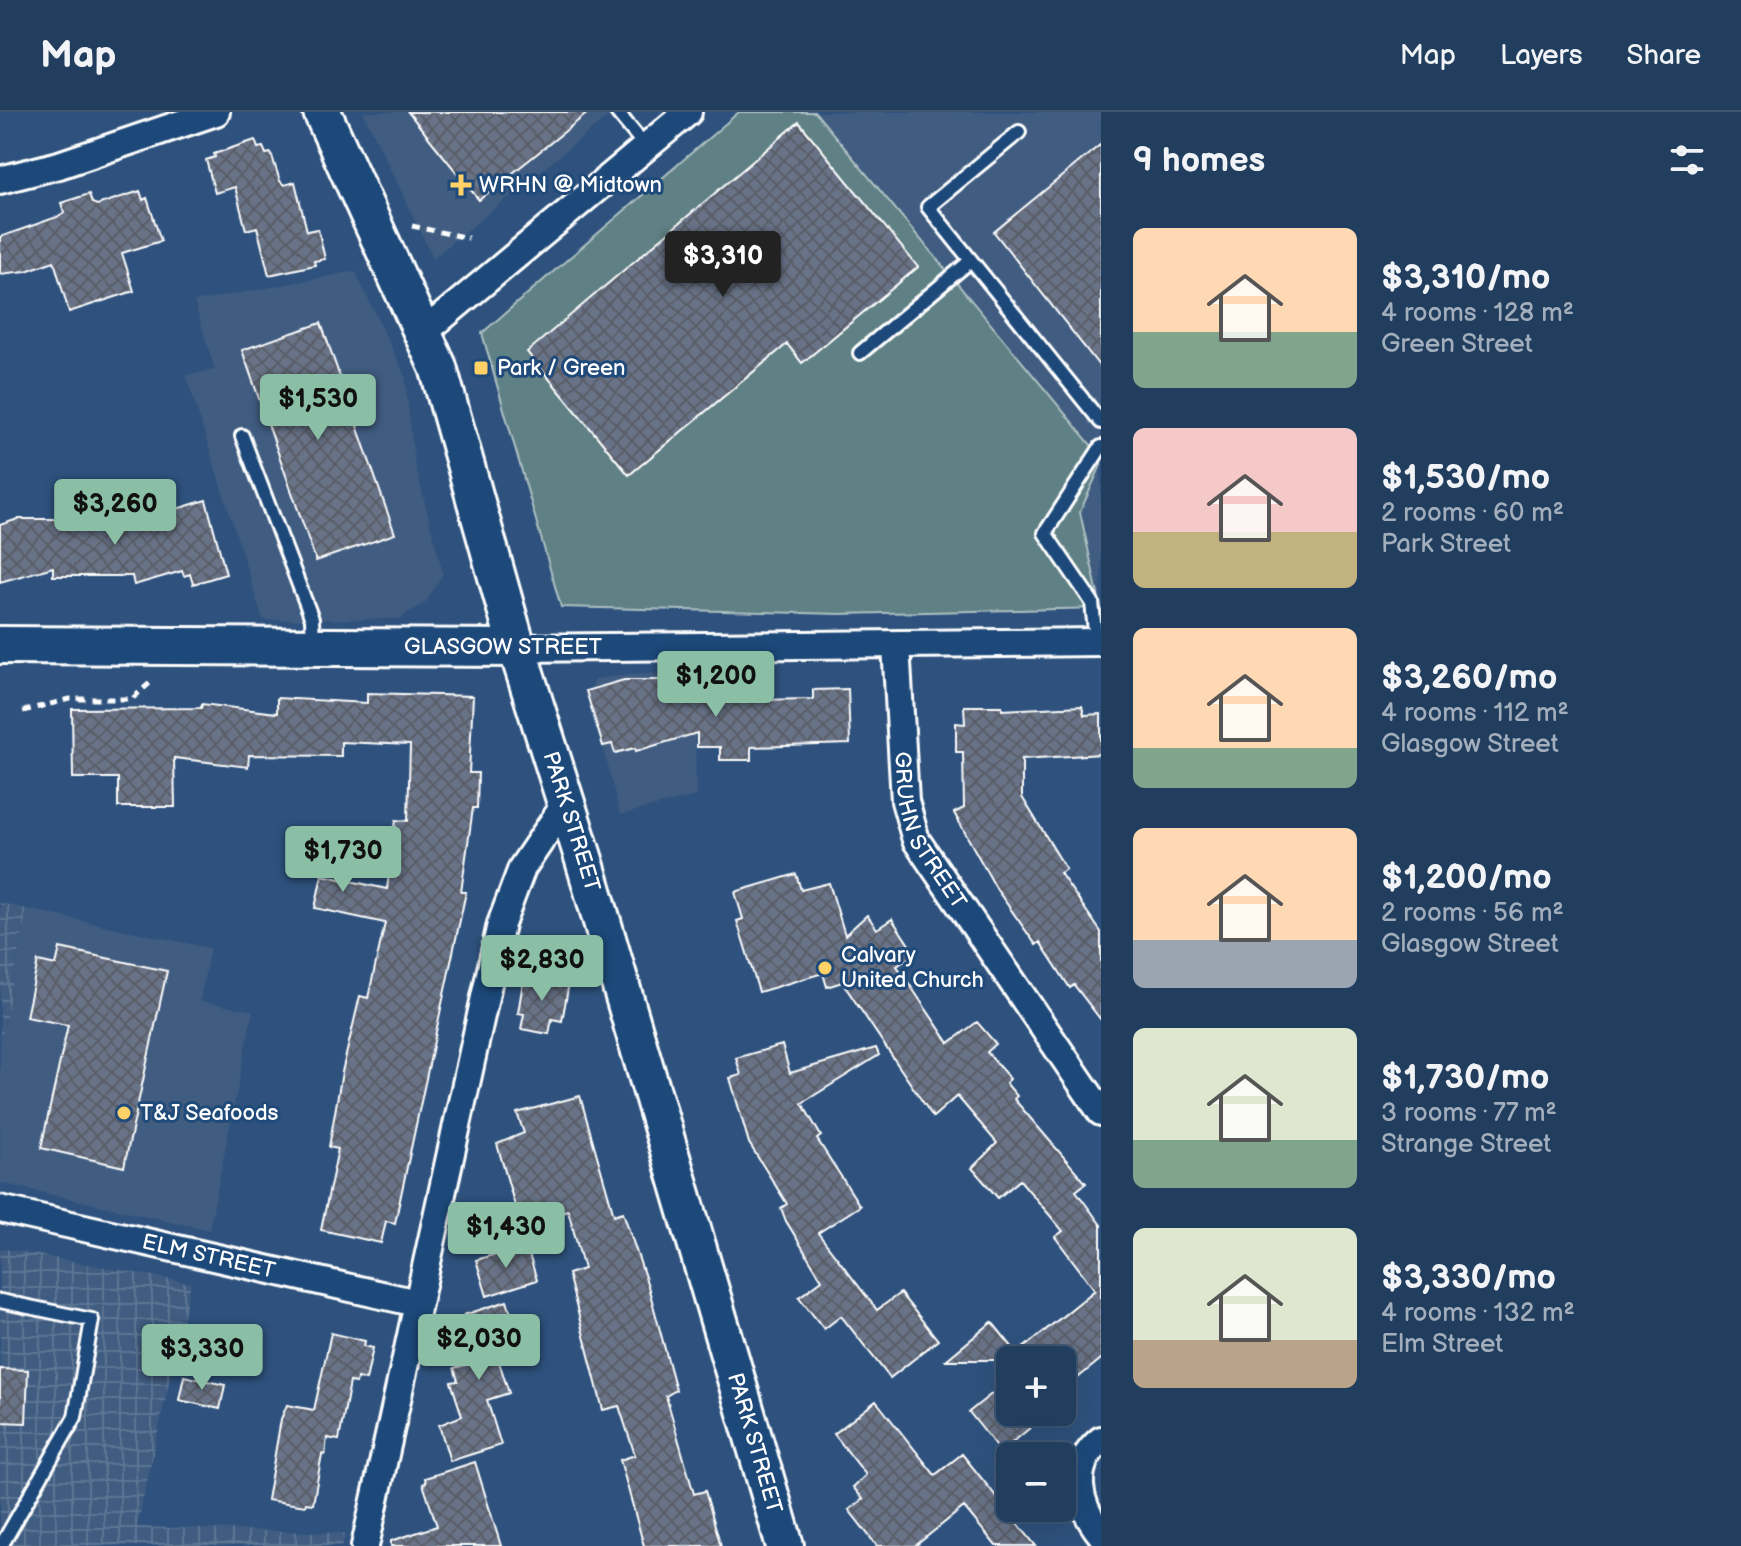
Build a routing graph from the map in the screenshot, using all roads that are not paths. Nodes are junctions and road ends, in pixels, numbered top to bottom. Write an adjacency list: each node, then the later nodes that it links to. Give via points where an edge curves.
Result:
1 (216, 112): 7 (street)
2 (322, 112): 9 (street, PARK STREET)
3 (617, 112): 6 (lane)
4 (688, 112): 6 (street)
5 (1019, 132): 8 (lane, via 928,207)
6 (646, 147): 9 (street)
7 (0, 180)
8 (969, 262): 10 (lane); 11 (lane)
9 (423, 333): 19 (street, PARK STREET, via 438,367)
10 (860, 353)
11 (1101, 422)
12 (242, 436): 18 (lane, via 312,619)
13 (1101, 447): 14 (lane, via 1045,533)
14 (1097, 602): 15 (lane)
15 (1098, 642): 17 (street, GLASGOW STREET)
16 (0, 645): 18 (street, GLASGOW STREET)
17 (896, 645): 19 (street, GLASGOW STREET); 21 (street, GRUHN STREET, via 905,801 916,840)
18 (313, 646): 19 (street, GLASGOW STREET)
19 (517, 648): 20 (street, PARK STREET)
20 (566, 803): 24 (street, via 522,868 501,924); 29 (street, PARK STREET)
21 (1101, 1112)
22 (0, 1209): 24 (street, ELM STREET)
23 (0, 1301): 27 (lane, via 92,1320 75,1417)
24 (417, 1303): 28 (street)
25 (1101, 1440): 26 (street, via 1081,1463 1078,1481)
26 (1101, 1534)
27 (1, 1546)
28 (365, 1546)
29 (785, 1546)

